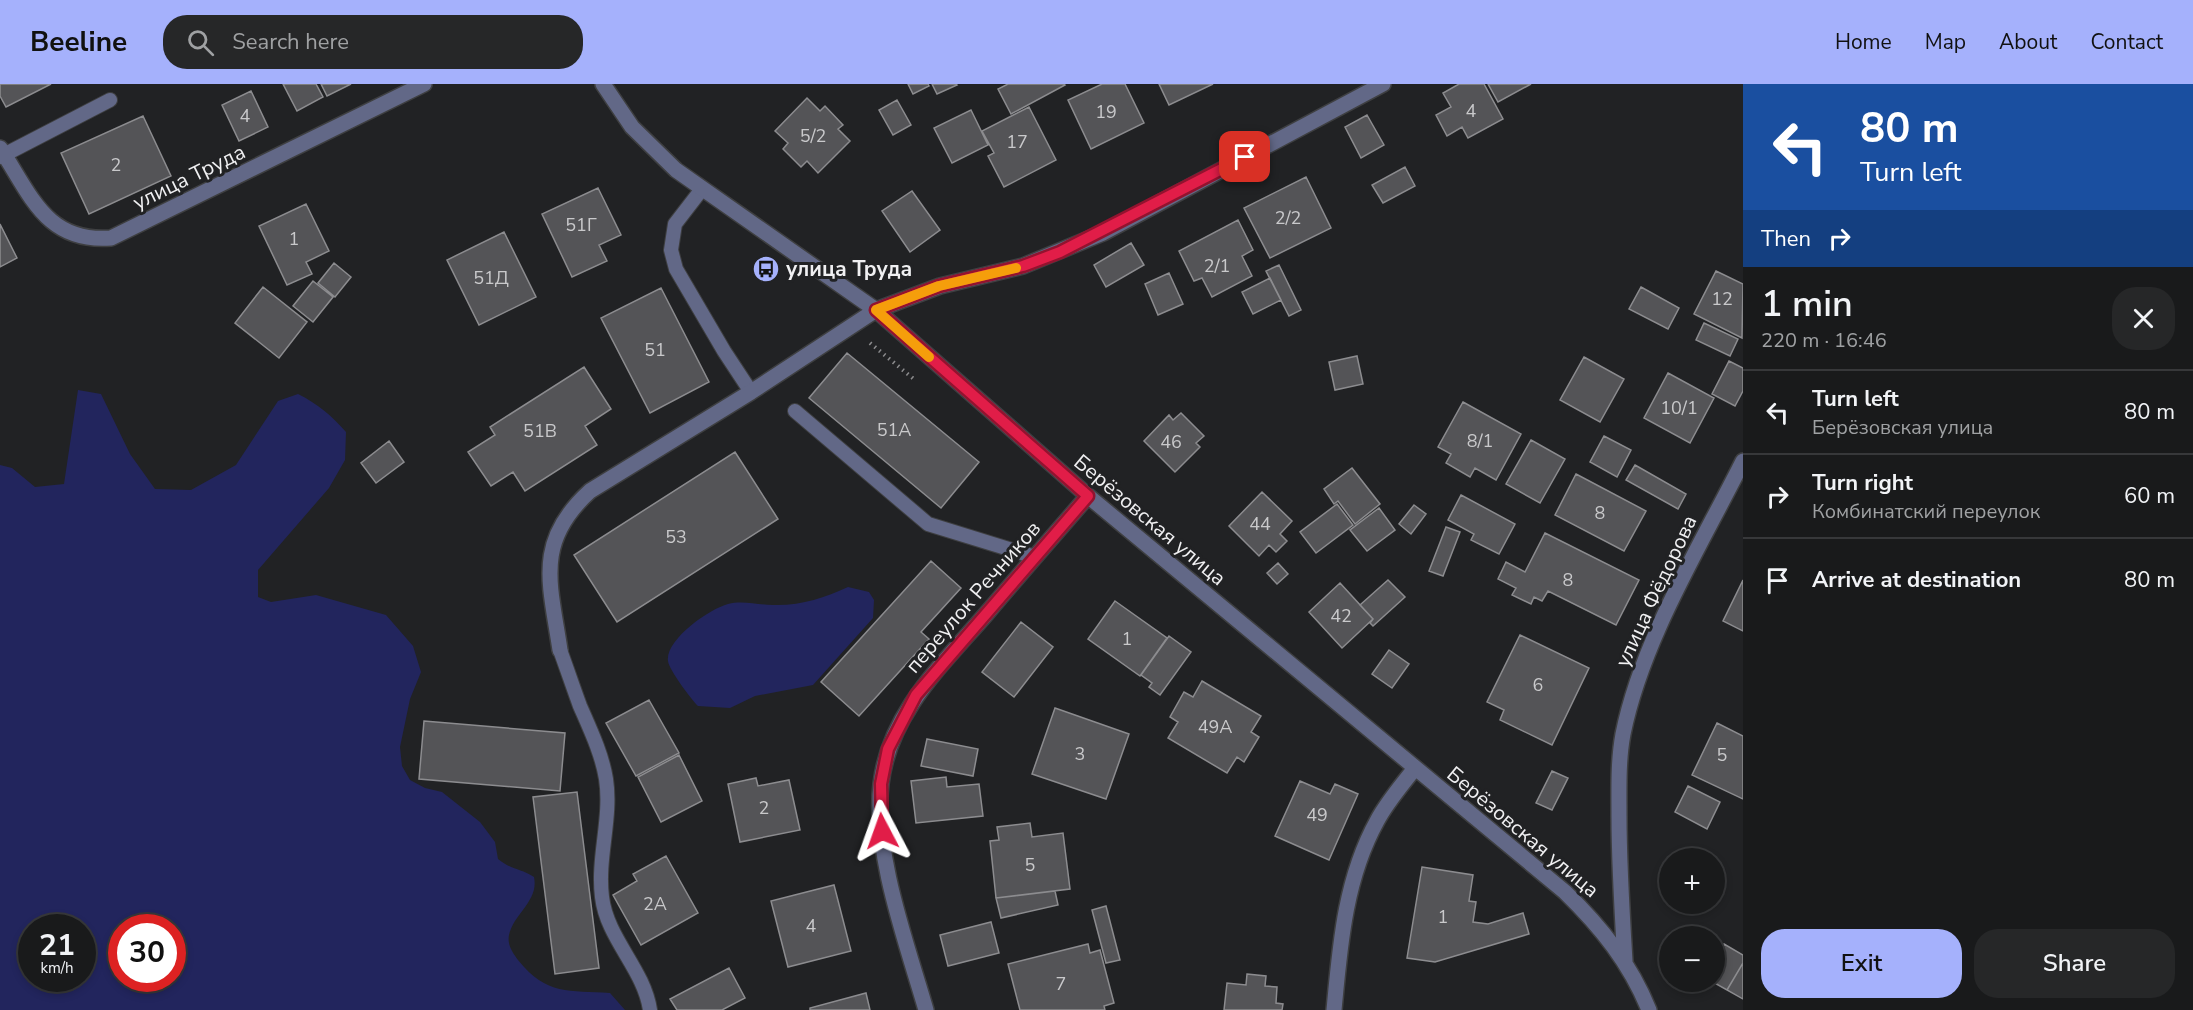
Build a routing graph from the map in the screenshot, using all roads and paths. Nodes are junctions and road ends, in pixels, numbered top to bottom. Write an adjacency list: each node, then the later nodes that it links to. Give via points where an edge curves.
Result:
1 (424, 84): 5 (street, улица Труда, via 111,238 92,240 69,234 47,219)
2 (603, 84): 6 (street, Берёзовская улица, via 632,127)
3 (1383, 84): 7 (street, via 1103,233 1023,266 939,286)
4 (110, 100): 5 (lane)
5 (1, 153)
6 (702, 189): 7 (street, Берёзовская улица); 8 (lane, via 675,224 671,250 676,269)
7 (876, 310): 8 (street); 11 (street, Берёзовская улица)
8 (751, 392): 13 (street, via 590,491 570,509 550,550 550,586)
9 (795, 411): 12 (lane, via 928,524)
10 (1743, 460): 15 (street, улица Фёдорова, via 1645,656 1630,704 1618,774)
11 (1088, 496): 12 (street, переулок Речников); 14 (street, Берёзовская улица)
12 (1035, 557): 17 (street, переулок Речников, via 916,695 888,749 880,814 885,849)
13 (560, 650): 16 (lane, via 606,779 602,898 613,933 647,993)
14 (1415, 768): 15 (street, Берёзовская улица, via 1565,892 1597,924); 18 (street, via 1378,820 1360,858 1343,925)
15 (1625, 961): 19 (street, Берёзовская улица)
16 (650, 1010)
17 (926, 1010)
18 (1334, 1010)
19 (1649, 1010)

